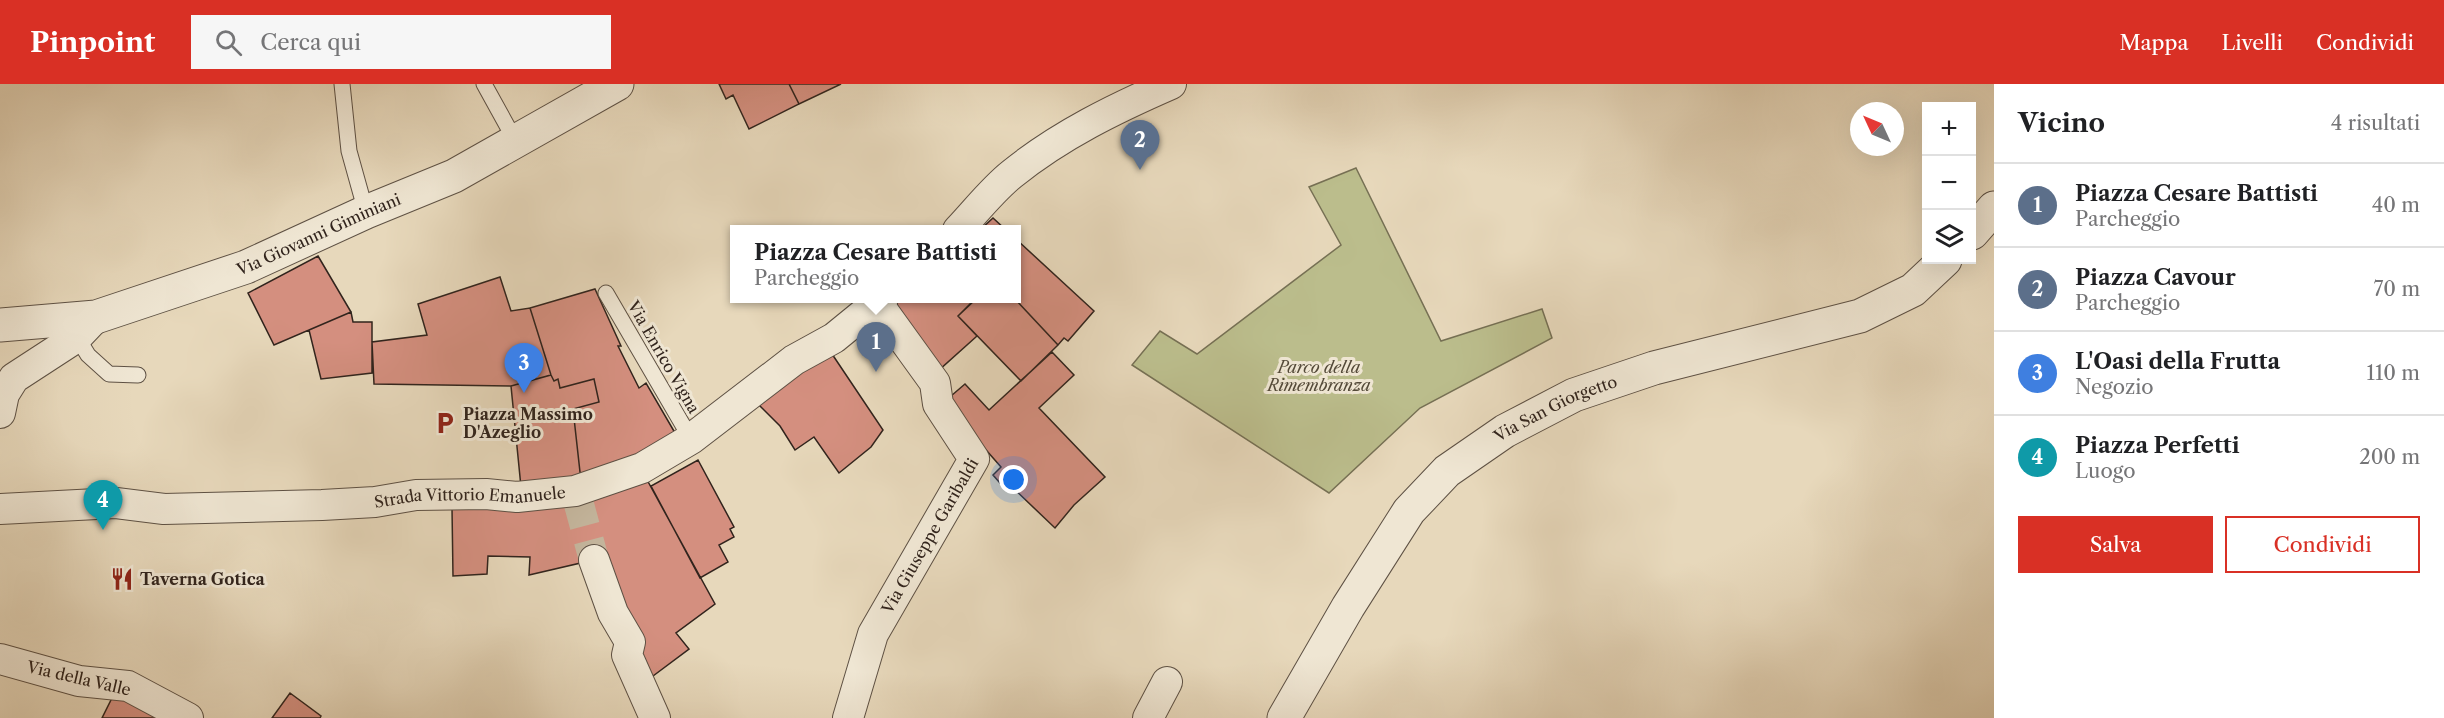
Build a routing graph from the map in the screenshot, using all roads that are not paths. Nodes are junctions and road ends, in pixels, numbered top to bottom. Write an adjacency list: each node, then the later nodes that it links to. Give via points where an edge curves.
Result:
1 (342, 84): 7 (lane, via 349,151)
2 (484, 84): 5 (lane)
3 (617, 84): 5 (street, Via Giovanni Giminiani)
4 (1171, 84): 8 (street, via 1099,117 1024,165)
5 (516, 142): 7 (street, Via Giovanni Giminiani, via 454,176)
6 (1994, 208): 9 (street)
7 (366, 212): 15 (street, Via Giovanni Giminiani, via 246,267)
8 (963, 225)
9 (1976, 228)
10 (1941, 264): 27 (street, Via San Giorgetto, via 1913,290 1860,316 1654,368 1574,395 1495,437 1447,471 1409,511)
11 (606, 292): 18 (lane, Via Enrico Vigna)
12 (878, 303): 18 (street, Strada Vittorio Emanuele, via 834,338 794,360)
13 (881, 303): 25 (street, Via Giuseppe Garibaldi, via 935,383 938,404 974,459 873,634)
14 (0, 325): 15 (street, Via Giovanni Giminiani)
15 (87, 327): 16 (lane, via 88,355 109,374); 17 (street, via 14,378 4,394)
16 (138, 375)
17 (0, 414)
18 (692, 439): 19 (street, Strada Vittorio Emanuele, via 642,468 576,494 416,495 322,505 164,509 116,503)
19 (0, 509)
20 (594, 560): 24 (street, via 613,613 630,642 627,655)
21 (0, 659): 23 (street, Via della Valle, via 80,681 128,686)
22 (1167, 682): 26 (street)
23 (188, 718)
24 (655, 718)
25 (848, 718)
26 (1148, 718)
27 (1284, 718)

